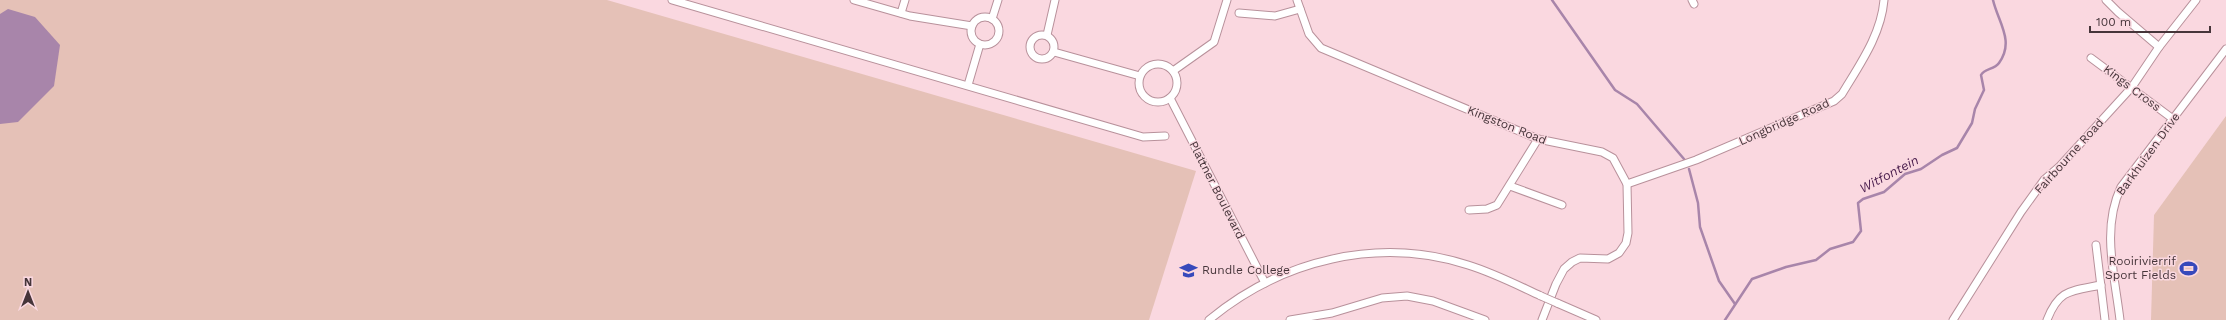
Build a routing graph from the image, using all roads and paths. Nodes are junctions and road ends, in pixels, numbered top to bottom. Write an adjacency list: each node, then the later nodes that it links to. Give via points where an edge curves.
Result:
1 (672, 0): 24 (street)
2 (854, 0): 12 (street)
3 (905, 0): 12 (street)
4 (998, 0): 14 (street)
5 (1056, 0): 16 (street)
6 (1227, 0): 22 (street, via 1214,42)
7 (1297, 0): 11 (street, Kingston Road)
8 (1884, 0): 30 (street, Longbridge Road, via 1880,26 1875,37 1842,94 1834,101 1696,160)
9 (2106, 0): 18 (street)
10 (2196, 0): 18 (street, Fairbourne Road)
11 (1300, 8): 13 (street, via 1276,16); 29 (street, Kingston Road, via 1309,34 1321,48)
12 (901, 13): 15 (street)
13 (1239, 13)
14 (992, 19): 15 (street, via 978,19); 17 (street, via 999,34 992,43)
15 (972, 26): 17 (street, via 972,37)
16 (1047, 35): 20 (street, via 1053,40); 20 (street, via 1039,35 1032,40 1031,52 1041,59 1049,58)
17 (980, 44): 24 (street)
18 (2159, 47): 25 (street, Fairbourne Road)
19 (2226, 49): 27 (street, Barkhuizen Drive)
20 (1054, 52): 23 (street)
21 (2091, 58): 25 (street, Kings Cross)
22 (1173, 71): 23 (street, via 1158,64 1147,67); 26 (street, via 1176,88)
23 (1140, 76): 26 (street, via 1139,88 1146,98 1158,102)
24 (968, 86): 28 (street, via 1143,137)
25 (2132, 87): 27 (street, Kings Cross); 43 (street, Fairbourne Road, via 2044,180 2021,212)
26 (1170, 98): 35 (street, Plattner Boulevard)
27 (2173, 119): 46 (street, Barkhuizen Drive, via 2121,187 2111,215 2111,241)
28 (1165, 136)
29 (1538, 139): 30 (street, Kingston Road, via 1608,155 1618,165); 31 (street)
30 (1627, 184): 41 (street, Kingston Road, via 1626,243 1619,253 1608,259 1580,258 1564,269)
31 (1510, 186): 32 (street); 33 (street, via 1497,205 1487,209)
32 (1562, 205)
33 (1469, 210)
34 (2096, 245): 36 (street)
35 (1265, 283): 38 (street, via 1236,299); 42 (street, bridge, via 1308,264 1362,253 1395,252 1467,265)
36 (2101, 285): 44 (street, via 2061,296 2052,306); 45 (street)
37 (1334, 317): 39 (street); 40 (street, via 1382,298 1407,296 1433,301)
38 (1209, 320)
39 (1290, 320)
40 (1485, 320)
41 (1542, 320)
42 (1596, 320)
43 (1954, 320)
44 (2047, 320)
45 (2106, 320)
46 (2120, 320)

